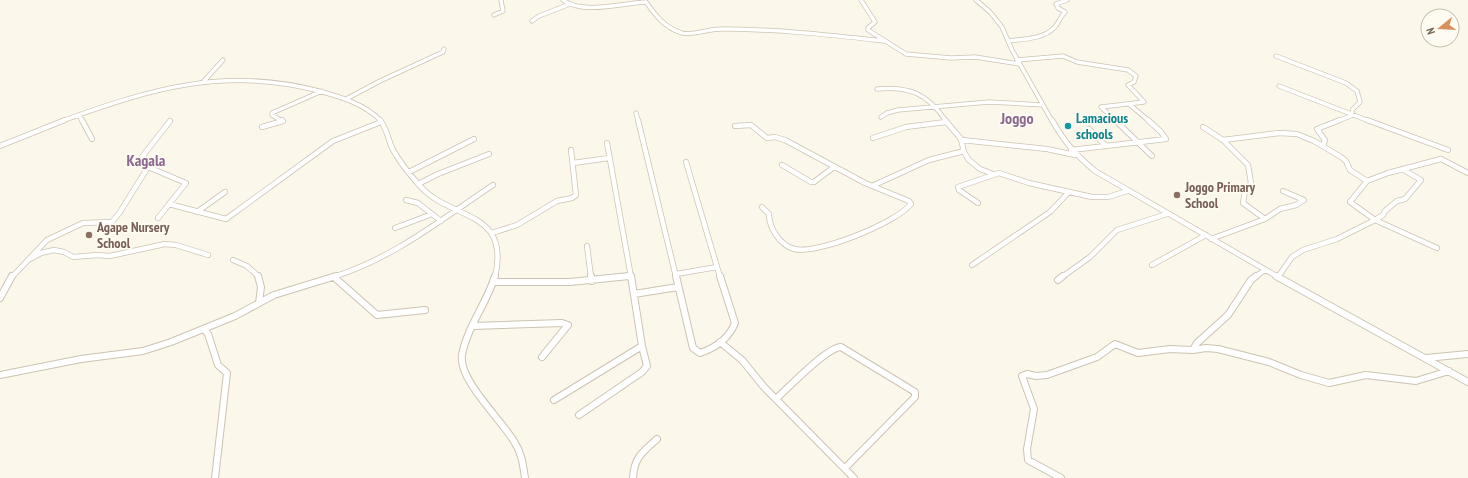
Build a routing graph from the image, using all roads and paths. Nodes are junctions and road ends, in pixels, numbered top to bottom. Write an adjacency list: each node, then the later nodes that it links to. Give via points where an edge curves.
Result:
1 (501, 0): 7 (street, via 503,11)
2 (563, 0): 6 (street)
3 (862, 0): 9 (street, via 876,22 868,30)
4 (976, 0): 10 (street, via 993,14)
5 (1067, 0): 10 (street, via 1056,4 1065,12 1051,30 1038,36)
6 (570, 4): 8 (street); 9 (street, via 593,8 646,2 665,25 687,34 719,29 792,31)
7 (494, 15)
8 (532, 21)
9 (885, 41): 14 (street, via 912,55 975,57)
10 (1009, 41): 14 (street)
11 (444, 49): 19 (street, via 443,52)
12 (1276, 56): 24 (street, via 1354,88 1360,102)
13 (224, 60): 15 (street)
14 (1018, 62): 20 (street, via 1040,57 1063,56 1074,61 1132,72 1136,76 1134,82 1128,85 1144,102); 21 (street)
15 (204, 81): 18 (street, via 258,79); 25 (street, via 178,84 148,92)
16 (1279, 86): 24 (street)
17 (877, 89): 22 (street, via 905,89 920,95)
18 (322, 91): 19 (street); 31 (street, via 272,113 283,121)
19 (348, 98): 28 (street)
20 (1129, 104): 40 (street, via 1101,107); 40 (street, via 1166,139)
21 (1043, 105): 22 (street, via 989,102); 45 (street)
22 (935, 106): 26 (street, via 893,111); 29 (street)
23 (636, 114): 94 (street)
24 (1352, 114): 43 (street, via 1339,122 1317,128 1324,140); 46 (street, via 1418,141)
25 (80, 115): 36 (street); 41 (street)
26 (881, 117)
27 (170, 121): 56 (street, via 138,162)
28 (382, 122): 58 (street, via 388,131 393,149); 74 (street, via 333,141 230,218 221,219)
29 (946, 122): 34 (street, via 906,127); 37 (street)
30 (735, 126): 55 (street, via 751,125 766,138 785,140)
31 (262, 127)
32 (1203, 127): 38 (street)
33 (1089, 129): 42 (street)
34 (873, 138)
35 (474, 139): 58 (street)
36 (92, 140)
37 (962, 140): 47 (street); 49 (street, via 1047,149)
38 (1223, 140): 43 (street, via 1295,134); 78 (street, via 1248,165 1251,183 1245,191 1243,203)
39 (606, 143): 51 (street)
40 (1137, 143): 42 (street); 50 (street)
41 (0, 146)
42 (1106, 146): 45 (street)
43 (1323, 146): 61 (street, via 1342,157 1354,173)
44 (571, 150): 53 (street)
45 (1071, 150): 49 (street)
46 (1448, 150)
47 (964, 151): 60 (street, via 976,166); 64 (street, via 929,160)
48 (489, 154): 62 (street)
49 (1076, 155): 65 (street, via 1095,171)
50 (1152, 156)
51 (609, 158): 53 (street); 95 (street)
52 (686, 162): 92 (street)
53 (573, 163): 82 (street, via 576,195 557,201 517,225)
54 (782, 165): 55 (street, via 811,182)
55 (834, 167): 64 (street)
56 (148, 168): 71 (street, via 186,183); 88 (street, via 112,222 91,222 74,226 47,240)
57 (1402, 170): 59 (street, via 1441,159); 61 (street); 79 (street, via 1421,180 1404,199 1397,201)
58 (409, 172): 62 (street)
59 (1468, 173)
60 (995, 174): 68 (street, via 1004,174); 70 (street, via 958,187)
61 (1367, 181): 79 (street, via 1350,202)
62 (418, 184): 73 (street, via 432,196)
63 (493, 186): 73 (street)
64 (872, 186): 72 (street, via 911,204 870,230 826,246 799,249 785,245 769,224 769,214)
65 (1127, 191): 68 (street, via 1100,198); 76 (street)
66 (1283, 191): 78 (street, via 1304,200 1294,206 1278,210 1272,217)
67 (225, 192): 74 (street)
68 (1069, 192): 90 (street, via 1050,212)
69 (406, 200): 75 (street, via 418,203)
70 (978, 203)
71 (169, 204): 74 (street); 77 (street)
72 (762, 207)
73 (457, 210): 80 (street); 82 (street, via 480,222)
74 (198, 212)
75 (432, 214): 80 (street); 81 (street)
76 (1167, 214): 83 (street); 98 (street, via 1117,230 1090,257)
77 (158, 218)
78 (1265, 219): 84 (street)
79 (1375, 220): 86 (street); 97 (street, via 1337,239 1303,250 1292,257)
80 (441, 221): 96 (street, via 368,264)
81 (395, 228)
82 (492, 233): 100 (street, via 500,255)
83 (1206, 235): 84 (street); 91 (street)
84 (1211, 239): 93 (street)
85 (587, 246): 99 (street)
86 (1437, 248)
87 (208, 255): 88 (street, via 173,244 164,244 109,256 74,257 59,250)
88 (27, 260): 103 (street, via 13,275)
89 (233, 260): 104 (street, via 257,273 262,288)
90 (972, 265)
91 (1152, 265)
92 (717, 267): 94 (street); 108 (street, via 735,323 733,329)
93 (1266, 270): 97 (street); 110 (street, via 1251,280 1228,315 1197,342)
94 (676, 274): 101 (street)
95 (631, 276): 99 (street); 102 (street)
96 (334, 277): 104 (street, via 274,295); 105 (street, via 377,315)
97 (1278, 277): 113 (street)
98 (1058, 280)
99 (592, 281): 100 (street)
100 (493, 282): 106 (street)
101 (678, 287): 102 (street); 108 (street, via 696,352 704,352)
102 (634, 294): 109 (street)
103 (0, 298)
104 (259, 303): 107 (street)
105 (425, 310)
106 (473, 326): 112 (street, via 562,323 568,325); 123 (street, via 463,348 462,369 517,447 522,456)
107 (204, 329): 115 (street, via 143,351); 122 (street, via 218,365 227,373)
108 (720, 342): 117 (street, via 742,360)
109 (642, 346): 118 (street); 119 (street, via 647,366 631,380)
110 (1193, 350): 114 (street, via 1218,349 1269,362 1329,383 1366,375 1416,380); 126 (street, via 1170,349 1138,353 1115,344 1096,356 1047,375 1022,376 1034,408 1027,449 1028,460)
111 (1468, 354): 113 (street)
112 (542, 357)
113 (1425, 358): 114 (street)
114 (1449, 371): 116 (street)
115 (0, 375)
116 (1468, 382)
117 (776, 399): 121 (street); 121 (street, via 836,347 841,347 915,392 915,397)
118 (554, 400)
119 (579, 415)
120 (657, 439): 124 (street, via 637,458 633,466)
121 (845, 468): 125 (street)
122 (215, 478)
123 (524, 478)
124 (633, 478)
125 (854, 478)
126 (1061, 478)

